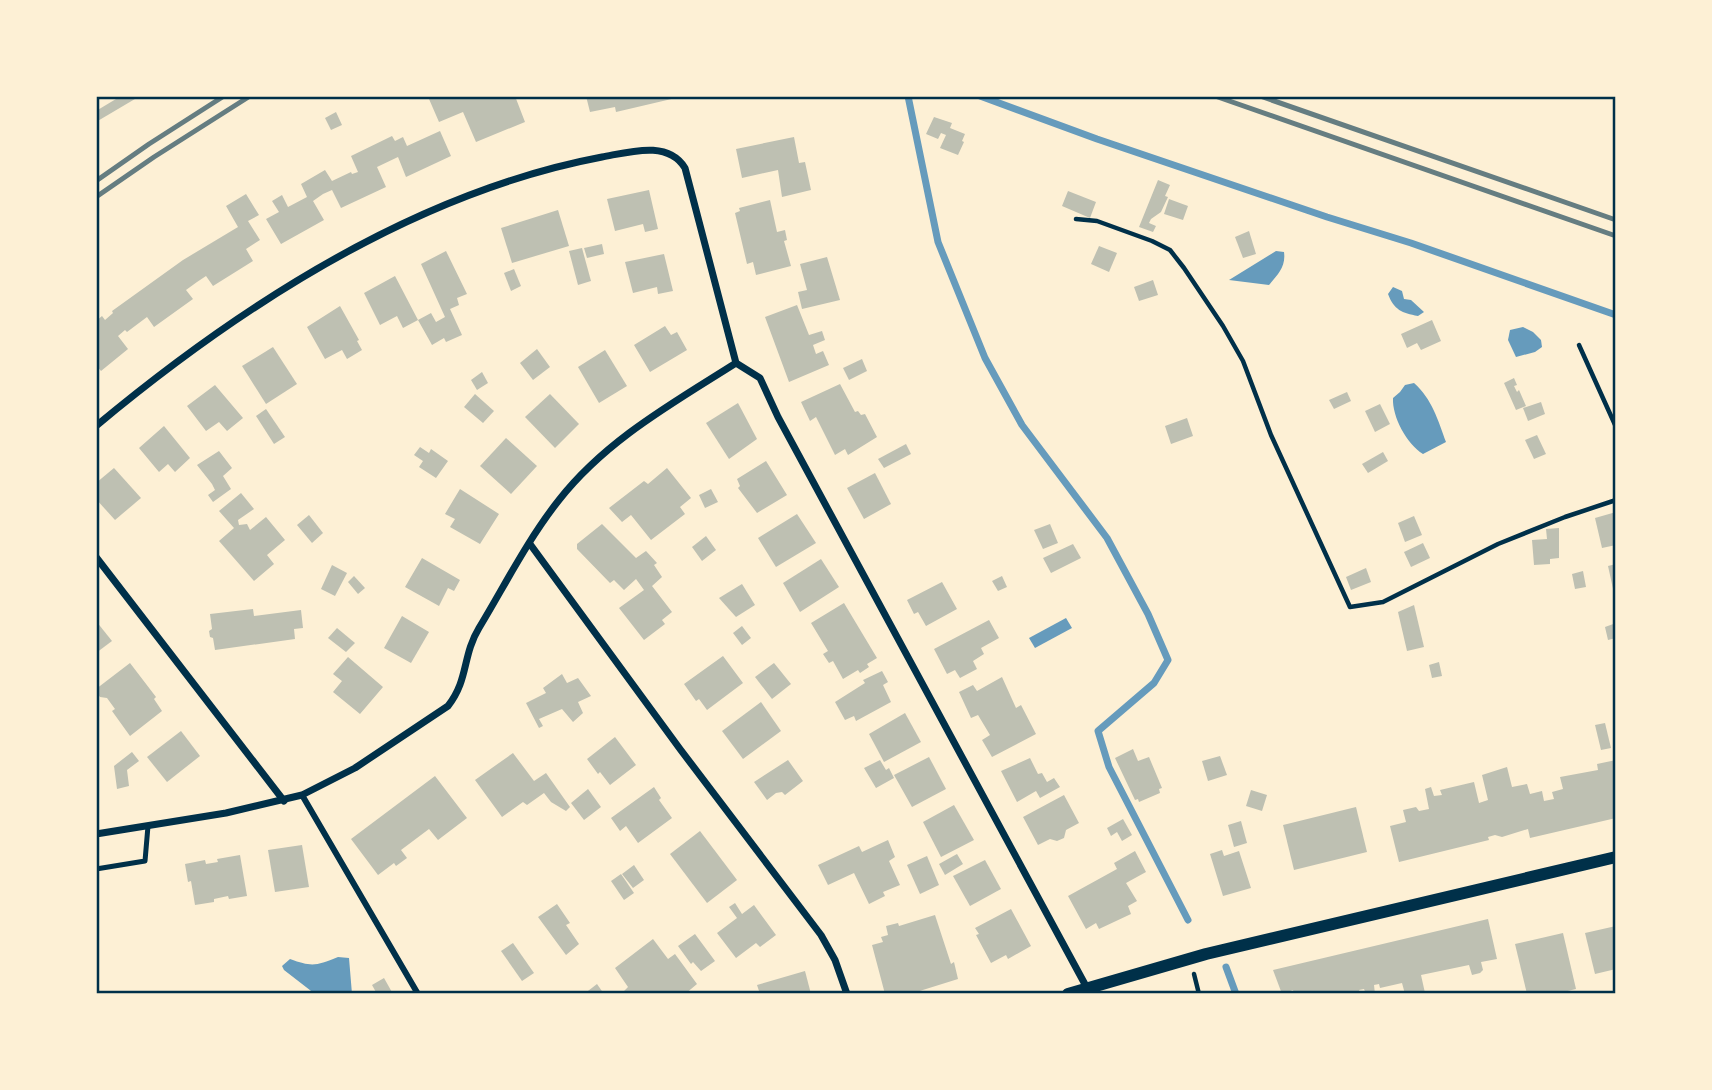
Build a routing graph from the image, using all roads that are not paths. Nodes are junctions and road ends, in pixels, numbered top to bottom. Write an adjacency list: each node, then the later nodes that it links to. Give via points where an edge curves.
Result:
1 (736, 363): 2 (street, via 685,168 671,153 646,150 561,164 422,215 306,276 239,318 151,380); 3 (street, via 628,432 559,500); 11 (street, via 760,378)
2 (96, 426)
3 (530, 544): 5 (street, via 471,642 459,692 448,706 355,768); 13 (street, via 821,936)
4 (96, 557): 6 (street)
5 (302, 795): 6 (street); 12 (street)
6 (284, 801): 7 (street)
7 (148, 826): 8 (street); 10 (lane, via 145,861)
8 (96, 834)
9 (1616, 857): 11 (street, via 1206,954)
10 (96, 869)
11 (1087, 988): 14 (street)
12 (418, 994)
13 (847, 994)
14 (1068, 994)

